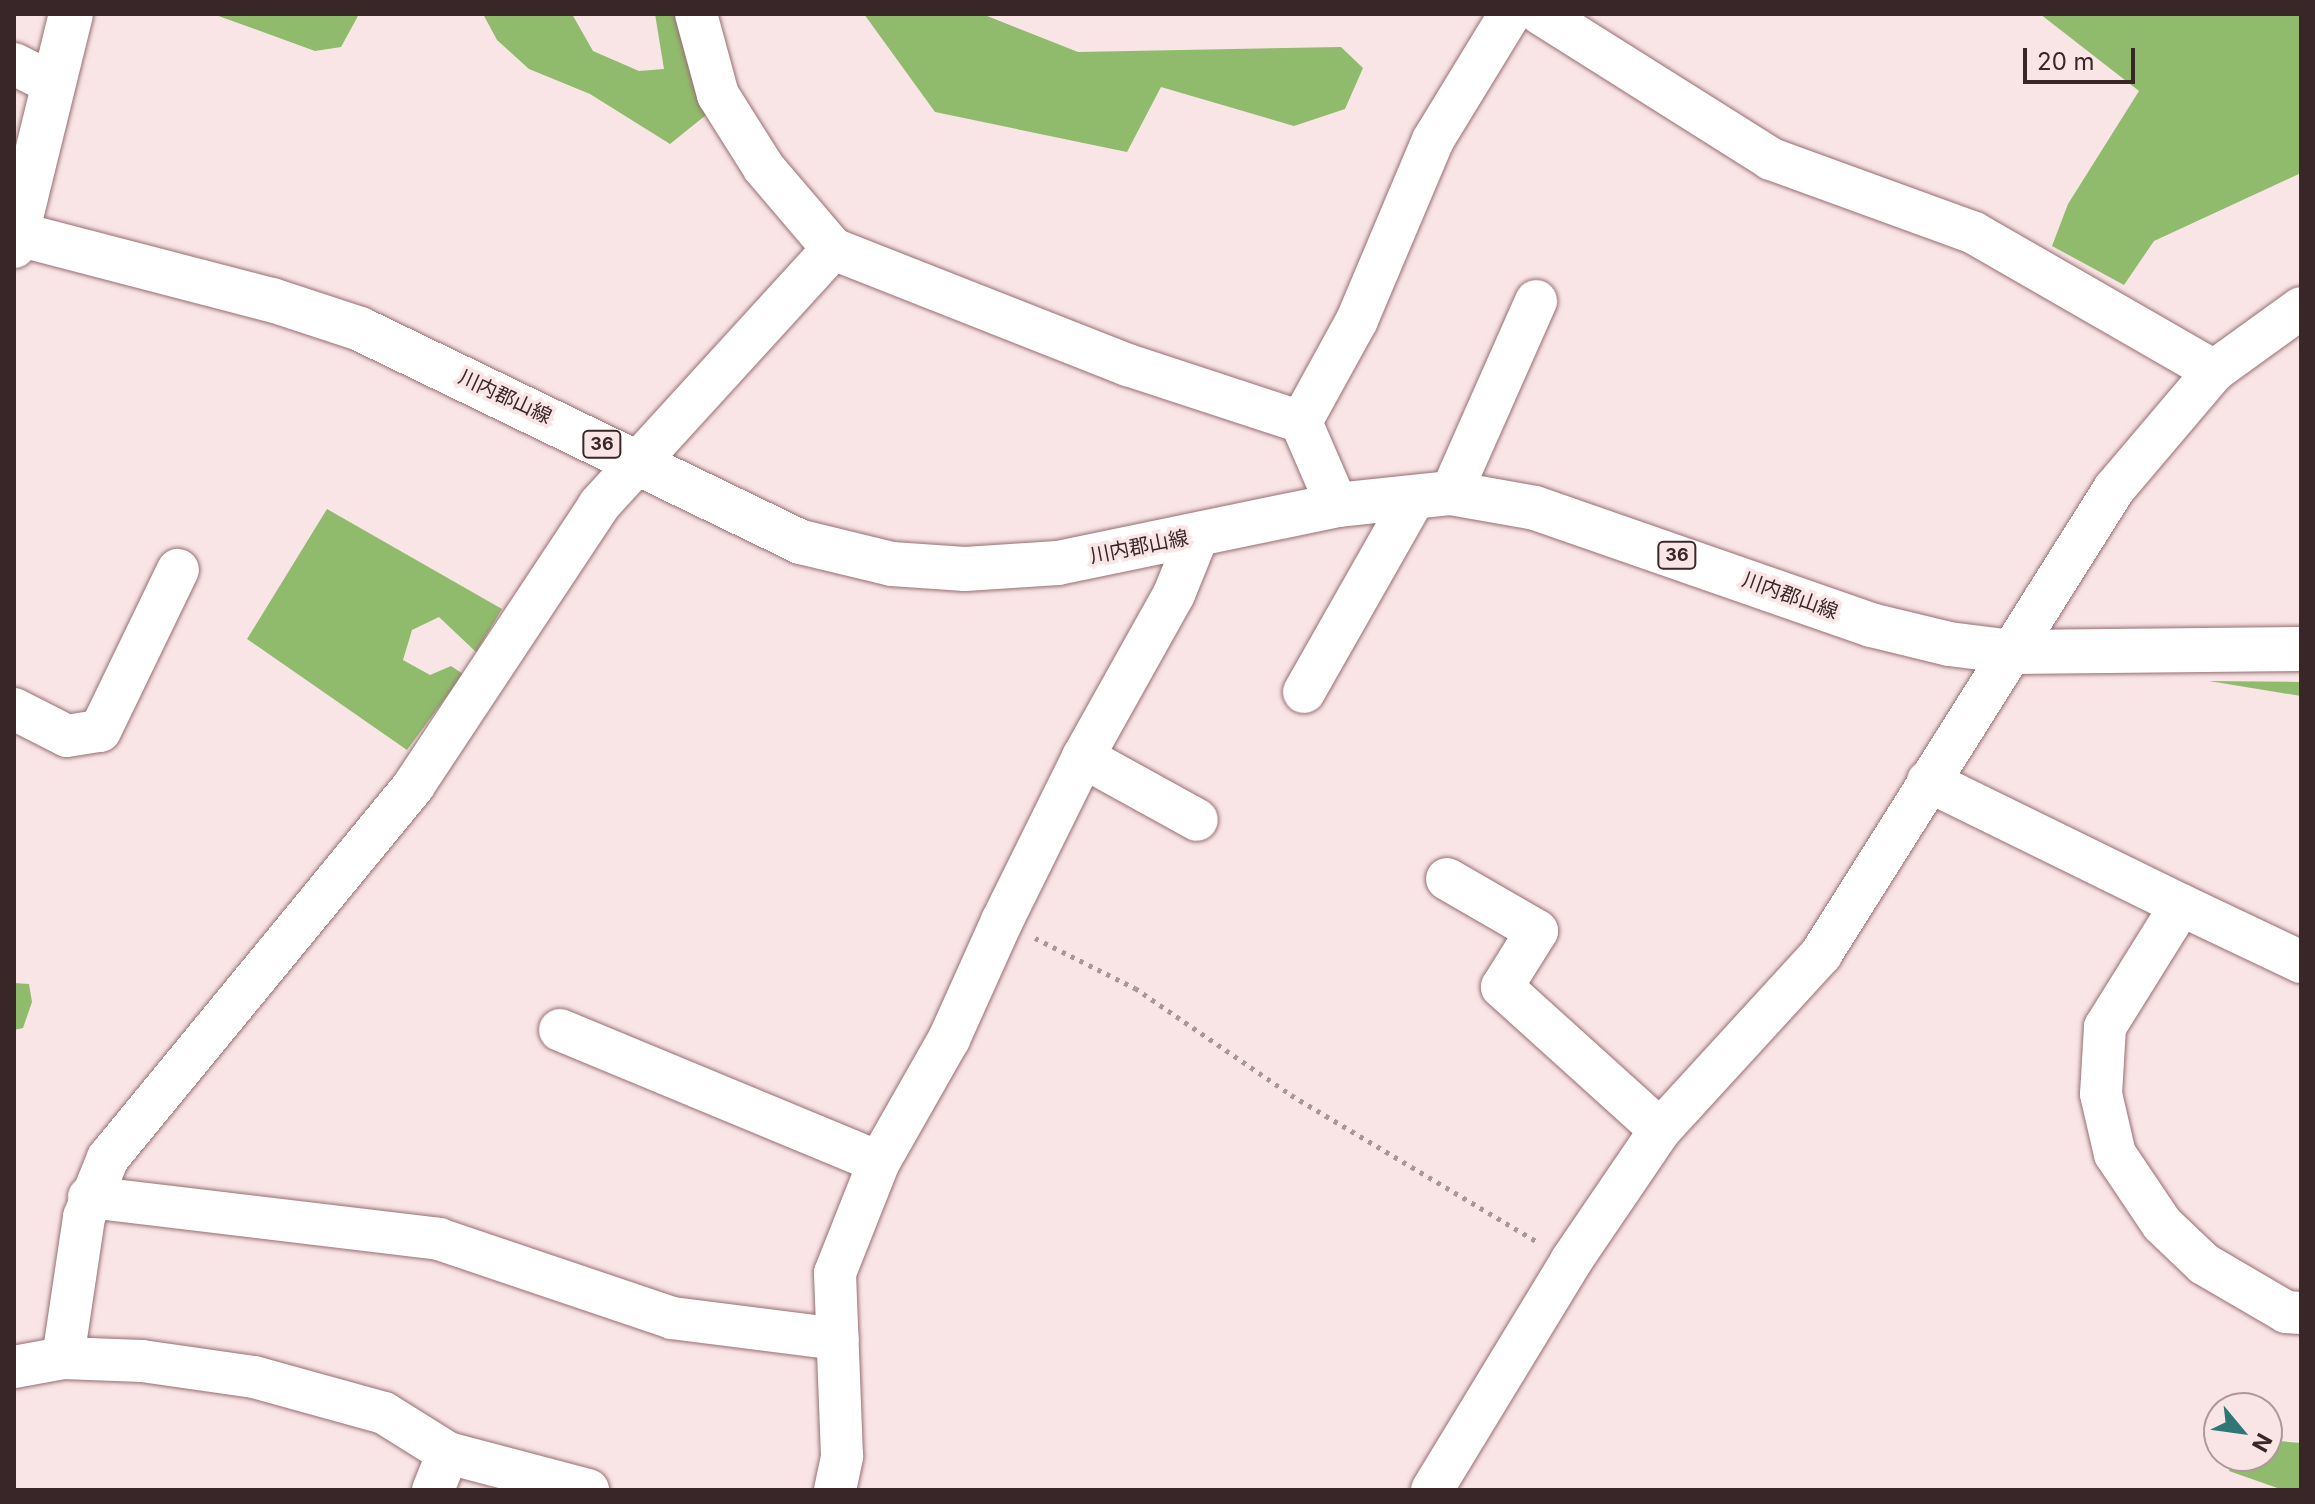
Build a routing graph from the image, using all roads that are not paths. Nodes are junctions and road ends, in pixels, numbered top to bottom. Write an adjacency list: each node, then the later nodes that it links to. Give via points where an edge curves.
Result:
1 (71, 14): 5 (main road)
2 (696, 14): 7 (street, via 718,95 764,168)
3 (1510, 14): 11 (street, via 1433,140 1357,320)
4 (1541, 14): 10 (street, via 1771,159 1974,233)
5 (33, 73): 6 (main road)
6 (15, 237): 12 (main road, 川内郡山線 / 36, via 272,300 360,329)
7 (833, 249): 11 (street, via 1128,365); 12 (street)
8 (1536, 301): 13 (street)
9 (2301, 308): 10 (street)
10 (2214, 371): 18 (street, via 2114,489)
11 (1301, 422): 14 (street)
12 (641, 462): 15 (main road, 川内郡山線 / 36, via 801,542 892,564 965,569 1058,563); 30 (street, via 599,505 414,785 108,1158)
13 (1433, 495): 14 (main road, 川内郡山線 / 36); 18 (main road, 川内郡山線 / 36, via 1535,508 1871,625); 19 (street)
14 (1337, 505): 15 (main road, 川内郡山線 / 36)
15 (1198, 535): 21 (street, via 1174,594)
16 (178, 570): 20 (street, via 100,731 67,736)
17 (2301, 649): 18 (main road, 川内郡山線 / 36)
18 (2012, 652): 22 (street)
19 (1304, 692)
20 (14, 709)
21 (1083, 757): 23 (street); 29 (street, via 949,1039)
22 (1928, 781): 25 (street); 28 (street, via 1821,954)
23 (1197, 820)
24 (1447, 879): 28 (street, via 1537,931 1502,987)
25 (2181, 905): 26 (street); 31 (street, via 2105,1027 2101,1094 2115,1154 2162,1224 2204,1264 2286,1312)
26 (2301, 962)
27 (560, 1030): 29 (street)
28 (1660, 1130): 38 (street, via 1571,1261)
29 (879, 1162): 32 (street, via 835,1273)
30 (89, 1197): 32 (street, via 439,1239 672,1318); 33 (street)
31 (2301, 1313)
32 (838, 1339): 37 (street, via 842,1456)
33 (63, 1358): 34 (street); 35 (street, via 142,1361 254,1377 384,1413)
34 (14, 1367)
35 (440, 1472): 36 (street)
36 (588, 1490)
37 (835, 1490)
38 (1432, 1490)

